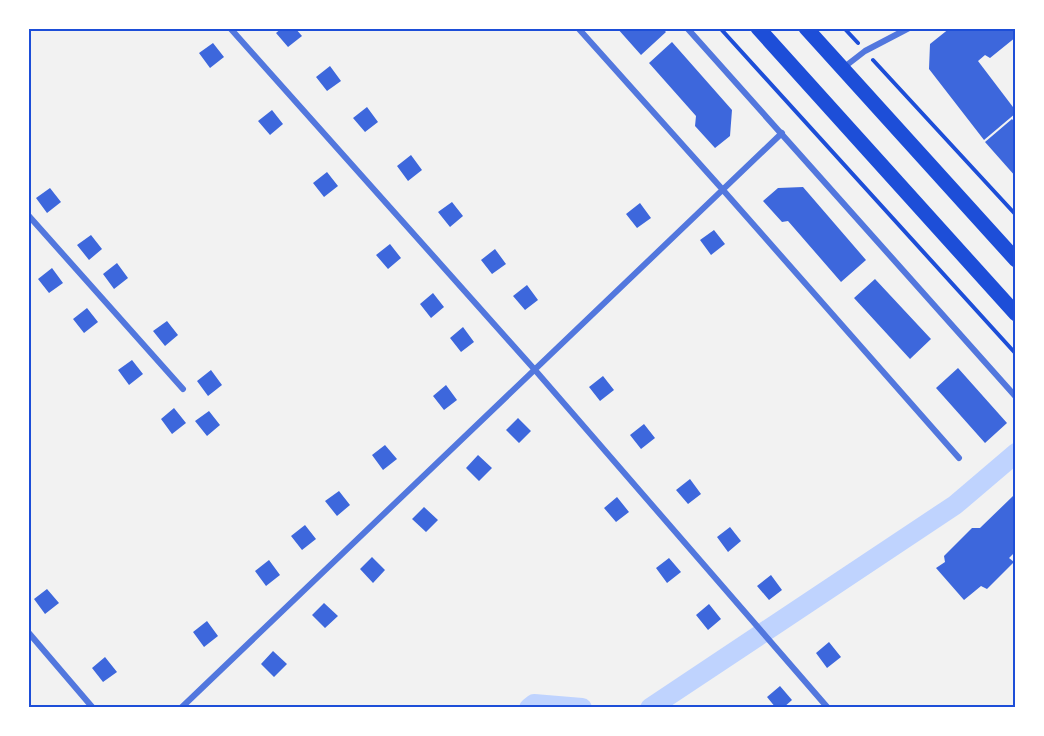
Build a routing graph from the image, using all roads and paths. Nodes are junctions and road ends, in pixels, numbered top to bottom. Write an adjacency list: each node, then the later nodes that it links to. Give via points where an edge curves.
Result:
1 (231, 28): 18 (street)
2 (578, 28): 12 (street)
3 (687, 28): 11 (street)
4 (720, 28): 17 (path)
5 (758, 28): 16 (main road)
6 (806, 28): 10 (main road)
7 (844, 28): 9 (path)
8 (909, 28): 9 (street)
9 (865, 51): 10 (street); 14 (path)
10 (842, 68): 15 (main road)
11 (782, 133): 12 (street); 20 (street)
12 (723, 190): 18 (street); 21 (street)
13 (28, 215): 19 (street)
14 (1016, 215)
15 (1016, 260)
16 (1016, 314)
17 (1016, 354)
18 (535, 370): 24 (street); 25 (street)
19 (183, 389)
20 (1016, 397)
21 (959, 458)
22 (28, 632): 23 (street)
23 (93, 708)
24 (181, 708)
25 (828, 708)

